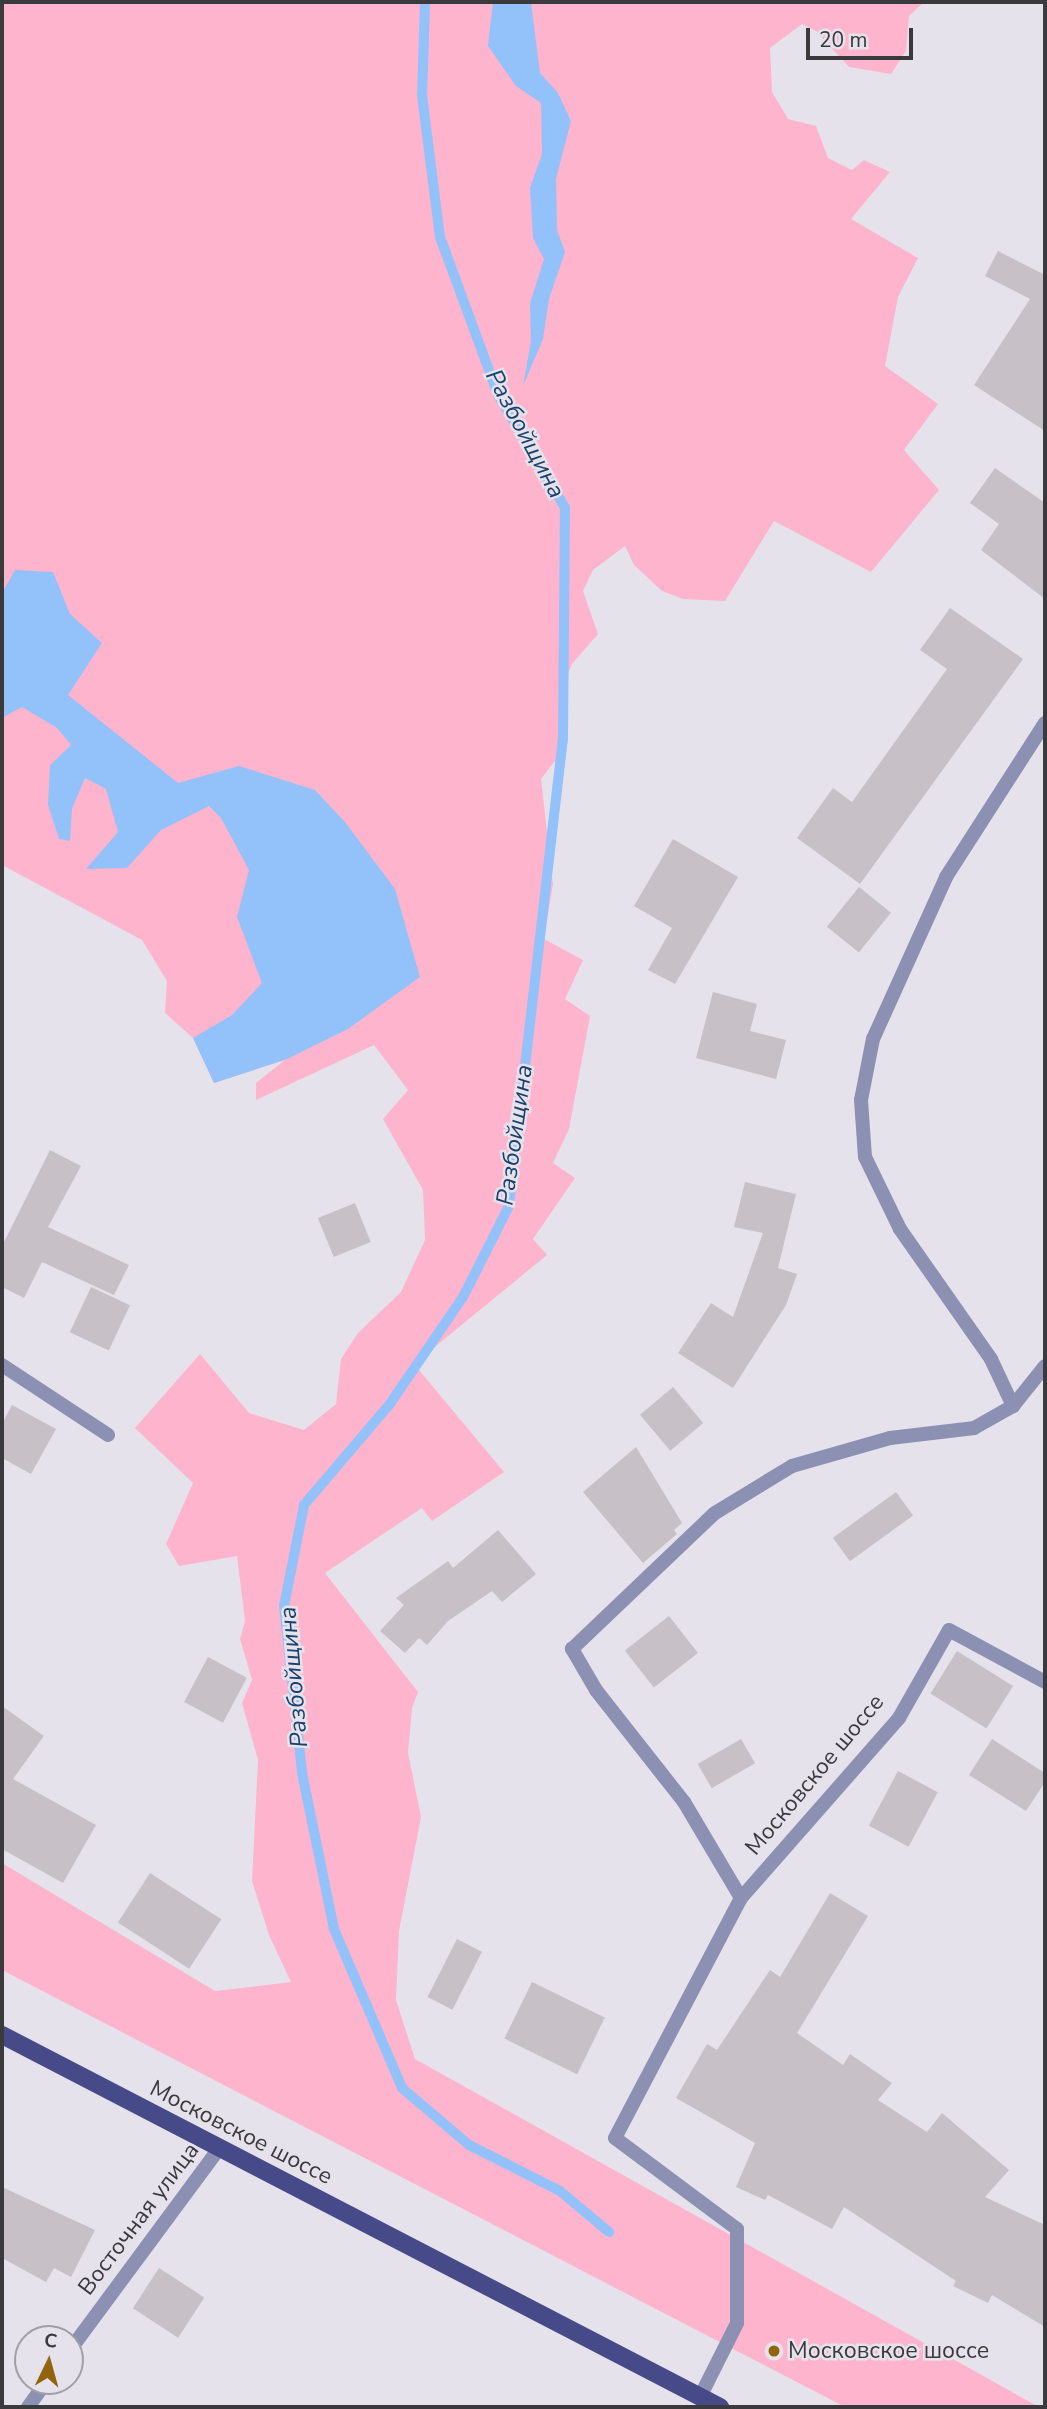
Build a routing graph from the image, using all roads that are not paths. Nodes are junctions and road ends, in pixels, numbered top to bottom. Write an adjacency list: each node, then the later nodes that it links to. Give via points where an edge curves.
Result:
1 (1045, 723): 4 (street, via 946,877 873,1039 860,1100 865,1157 900,1229 991,1359)
2 (2, 1365): 5 (street)
3 (1045, 1366): 4 (street)
4 (1013, 1406): 7 (street, Московское шоссе, via 974,1428 890,1438 792,1466 715,1513 572,1649 596,1690 684,1802)
5 (108, 1435)
6 (1045, 1682): 7 (street, Московское шоссе, via 949,1630 899,1718)
7 (741, 1898): 11 (street, Московское шоссе, via 615,2138 737,2229 737,2323)
8 (2, 2035): 9 (main road, Московское шоссе)
9 (219, 2150): 10 (street, Восточная улица); 11 (main road, Московское шоссе)
10 (84, 2331)
11 (700, 2397): 12 (main road, Московское шоссе)
12 (720, 2407)

